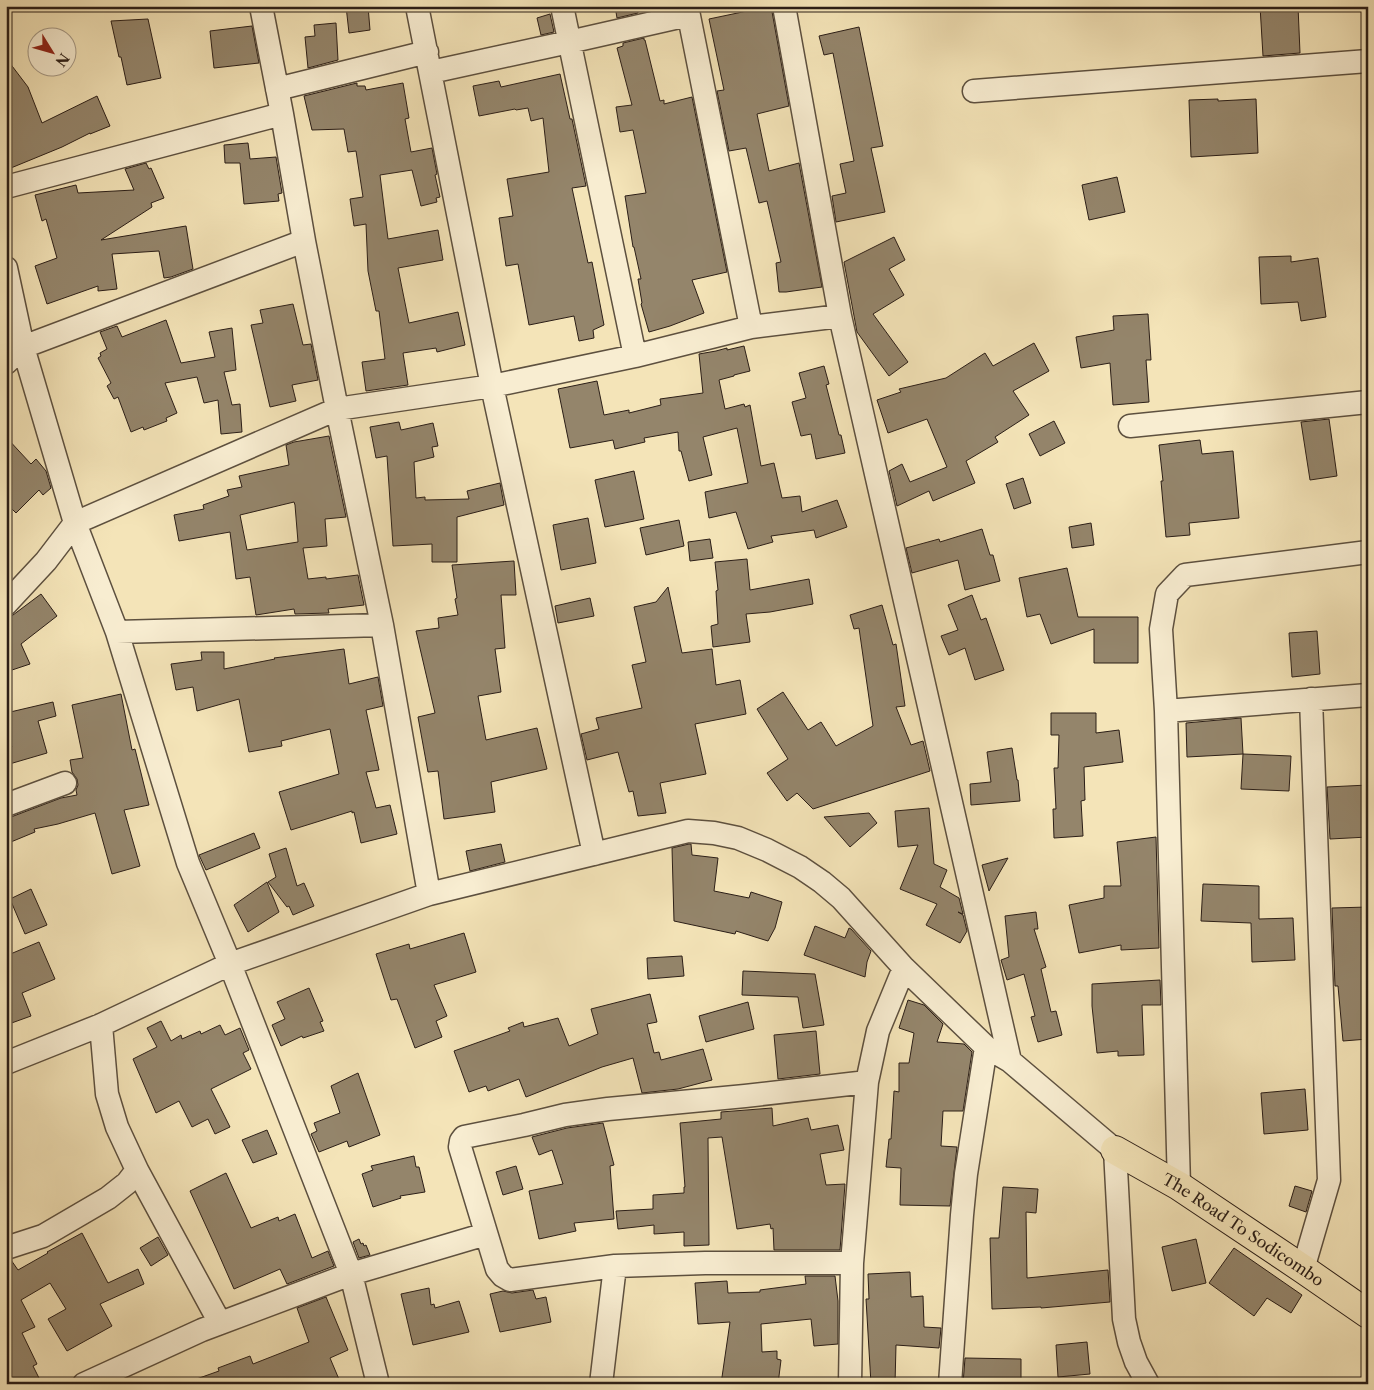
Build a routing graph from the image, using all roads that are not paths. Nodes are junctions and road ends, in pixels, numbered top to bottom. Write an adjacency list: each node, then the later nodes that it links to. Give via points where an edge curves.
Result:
1 (261, 6): 9 (street)
2 (418, 6): 8 (street)
3 (562, 6): 6 (street)
4 (784, 6): 15 (street)
5 (688, 10): 6 (street); 16 (street)
6 (569, 42): 8 (street); 18 (street)
7 (1368, 61): 10 (street)
8 (429, 62): 9 (street); 20 (street)
9 (277, 89): 11 (street)
10 (974, 91)
11 (282, 114): 12 (street); 13 (street)
12 (6, 187)
13 (304, 241): 17 (street); 22 (street)
14 (6, 268): 17 (street)
15 (840, 316): 16 (street); 40 (street)
16 (751, 327): 18 (street)
17 (23, 347): 19 (street); 24 (street)
18 (635, 356): 20 (street)
19 (6, 363)
20 (492, 386): 22 (street); 34 (street)
21 (1368, 402): 23 (street)
22 (337, 409): 24 (street); 27 (street)
23 (1130, 426)
24 (75, 523): 26 (street, via 46,561); 28 (street)
25 (1368, 552): 31 (street, via 1185,575 1167,594 1161,629)
26 (6, 604)
27 (382, 625): 28 (street); 35 (street)
28 (117, 632): 36 (street, via 188,863)
29 (1368, 695): 30 (street)
30 (1310, 699): 31 (street); 50 (street, via 1329,1180)
31 (1166, 712): 45 (street)
32 (65, 783): 33 (street)
33 (6, 805)
34 (594, 854): 35 (street); 37 (street, via 688,831 738,838 800,867 822,882 841,898)
35 (429, 894): 36 (street)
36 (230, 964): 38 (street); 51 (street)
37 (904, 968): 39 (street); 42 (street, via 878,1031)
38 (101, 1024): 41 (street); 44 (street, via 107,1094 117,1127)
39 (986, 1047): 40 (street); 58 (street, via 965,1182)
40 (1010, 1061): 43 (street)
41 (6, 1063)
42 (867, 1082): 46 (street, via 608,1109 464,1137 460,1147); 48 (street)
43 (1115, 1150): 45 (main road, The Road To Sodicombo); 59 (street, via 1124,1319 1136,1362)
44 (138, 1170): 47 (street, via 108,1198 43,1236); 53 (street)
45 (1179, 1186): 50 (main road, The Road To Sodicombo)
46 (486, 1234): 49 (street, via 497,1269 510,1280); 51 (street)
47 (6, 1248)
48 (852, 1263): 49 (street); 57 (street)
49 (615, 1266): 56 (street)
50 (1303, 1269): 52 (main road, The Road To Sodicombo)
51 (351, 1274): 53 (street); 55 (street)
52 (1368, 1314)
53 (220, 1323): 54 (street)
54 (84, 1384)
55 (378, 1384)
56 (601, 1384)
57 (850, 1384)
58 (950, 1384)
59 (1148, 1384)

